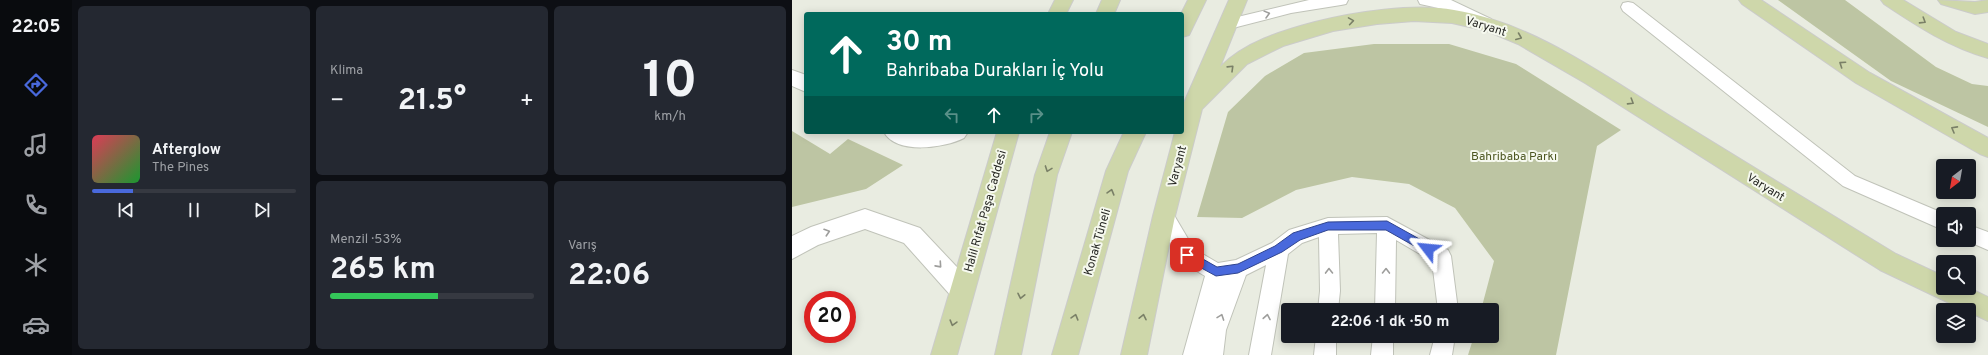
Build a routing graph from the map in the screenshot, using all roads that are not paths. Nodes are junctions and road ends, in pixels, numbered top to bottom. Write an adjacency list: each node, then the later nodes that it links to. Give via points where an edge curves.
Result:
1 (1064, 0): 12 (main road)
2 (1111, 0): 13 (main road)
3 (1197, 0): 16 (main road)
4 (1238, 0): 14 (main road)
5 (1342, 0): 14 (lane, one-way to 5, via 1291,8)
6 (1425, 0): 15 (lane, via 1447,4)
7 (1748, 0): 26 (main road, one-way to 7, via 1863,78)
8 (1890, 0): 17 (main road, one-way to 17, via 1973,48)
9 (1947, 0): 10 (main road, via 1975,8)
10 (1988, 6)
11 (1628, 7): 28 (lane, via 1849,181)
12 (1058, 12)
13 (1106, 12)
14 (1229, 24): 20 (main road)
15 (1491, 25): 20 (main road, Varyant, one-way to 15, via 1240,59 1299,33 1377,17 1414,15 1452,16); 41 (main road, Varyant, one-way to 41, via 1525,39 1592,78 1888,262)
16 (1184, 26)
17 (1988, 51)
18 (792, 77): 19 (street)
19 (804, 83)
20 (1193, 105): 27 (main road, Varyant)
21 (899, 134): 22 (street, via 908,139)
22 (953, 134)
23 (1007, 134): 37 (main road, Halil Rıfat Paşa Caddesi)
24 (1060, 134): 46 (main road, one-way to 46, via 1046,175)
25 (1134, 134): 47 (main road, Konak Tüneli, one-way to 25, via 1117,171)
26 (1988, 148)
27 (1164, 216): 36 (lane, via 1187,255); 48 (main road, Varyant, one-way to 27)
28 (1936, 219)
29 (1387, 225): 30 (lane); 39 (lane, one-way to 29); 40 (lane, via 1441,256)
30 (1328, 226): 34 (lane, via 1296,236); 38 (lane, one-way to 30)
31 (1976, 236): 32 (lane)
32 (1988, 241)
33 (792, 248): 37 (street, one-way to 37, via 811,237 865,219 912,235)
34 (1279, 249): 35 (lane); 51 (lane, one-way to 34)
35 (1238, 269): 36 (lane); 50 (lane, one-way to 35, via 1216,330)
36 (1216, 272): 49 (lane)
37 (962, 290): 45 (main road, Halil Rıfat Paşa Caddesi, one-way to 45)
38 (1329, 303)
39 (1385, 303)
40 (1447, 303)
41 (1988, 309)
42 (1326, 343): 52 (lane)
43 (1383, 343): 53 (lane)
44 (1444, 343): 54 (lane)
45 (944, 355)
46 (1008, 355)
47 (1065, 355)
48 (1134, 355)
49 (1194, 355)
50 (1212, 355)
51 (1260, 355)
52 (1325, 355)
53 (1382, 355)
54 (1441, 355)

